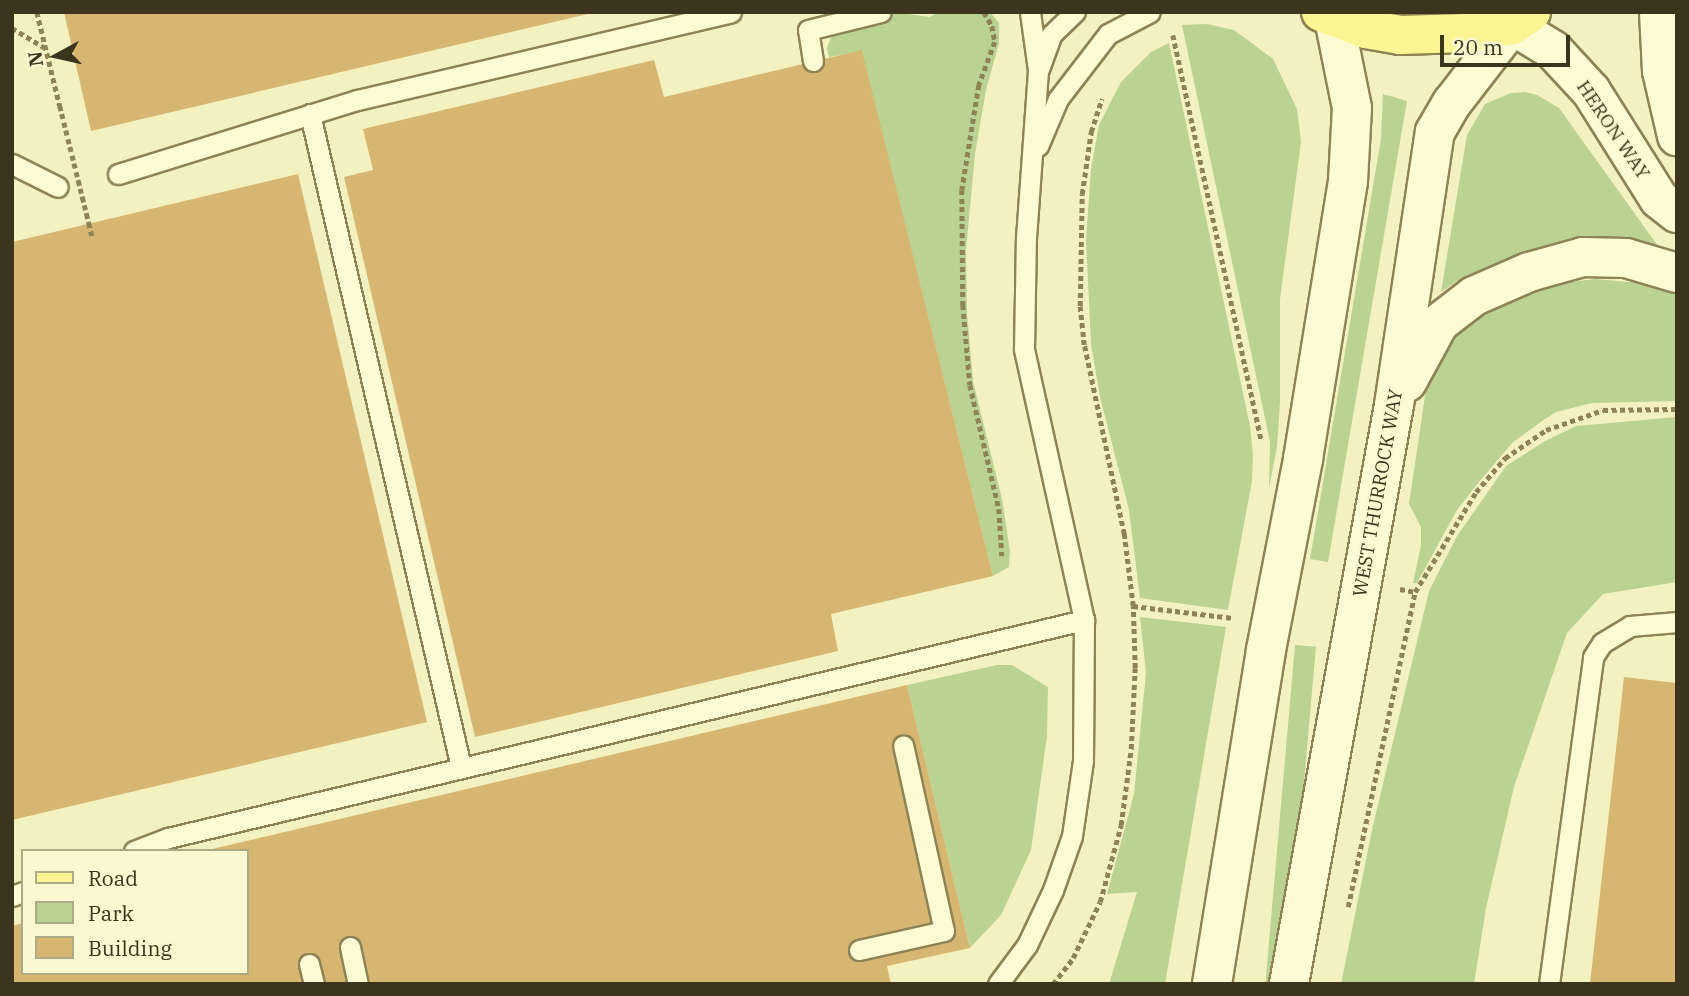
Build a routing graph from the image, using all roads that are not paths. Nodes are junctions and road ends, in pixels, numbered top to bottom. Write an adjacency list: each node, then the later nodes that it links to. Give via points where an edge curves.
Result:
1 (731, 12): 12 (lane)
2 (881, 12): 10 (lane, via 807,30)
3 (1030, 12): 9 (lane); 11 (lane)
4 (1075, 12): 9 (lane)
5 (1150, 12): 15 (lane, via 1108,34 1091,55 1058,99)
6 (1659, 12): 13 (main road, via 1662,71)
7 (1328, 16): 8 (main road, via 1400,35 1465,33); 30 (main road, via 1352,108 1348,181)
8 (1522, 18): 18 (main road, HERON WAY, via 1591,91 1659,200); 20 (main road, WEST THURROCK WAY, via 1452,103 1435,132)
9 (1052, 34): 11 (lane)
10 (813, 61)
11 (1038, 69): 15 (lane)
12 (310, 114): 16 (lane); 24 (lane)
13 (1677, 136)
14 (12, 164): 17 (lane)
15 (1030, 167): 21 (lane, via 1024,349)
16 (118, 174)
17 (58, 187)
18 (1677, 213)
19 (1677, 273): 20 (main road, via 1626,258 1583,257 1529,272 1474,296 1439,323)
20 (1394, 405): 31 (main road, WEST THURROCK WAY)
21 (1084, 620): 24 (lane); 29 (lane, via 1083,761 1072,836 1027,945)
22 (1677, 622): 32 (lane, via 1630,626 1602,643 1592,657)
23 (903, 745): 27 (lane, via 944,931)
24 (461, 767): 25 (lane, via 168,838)
25 (139, 849)
26 (350, 947): 28 (lane)
27 (859, 950)
28 (358, 984)
29 (998, 984)
30 (1212, 984)
31 (1289, 984)
32 (1549, 984)

